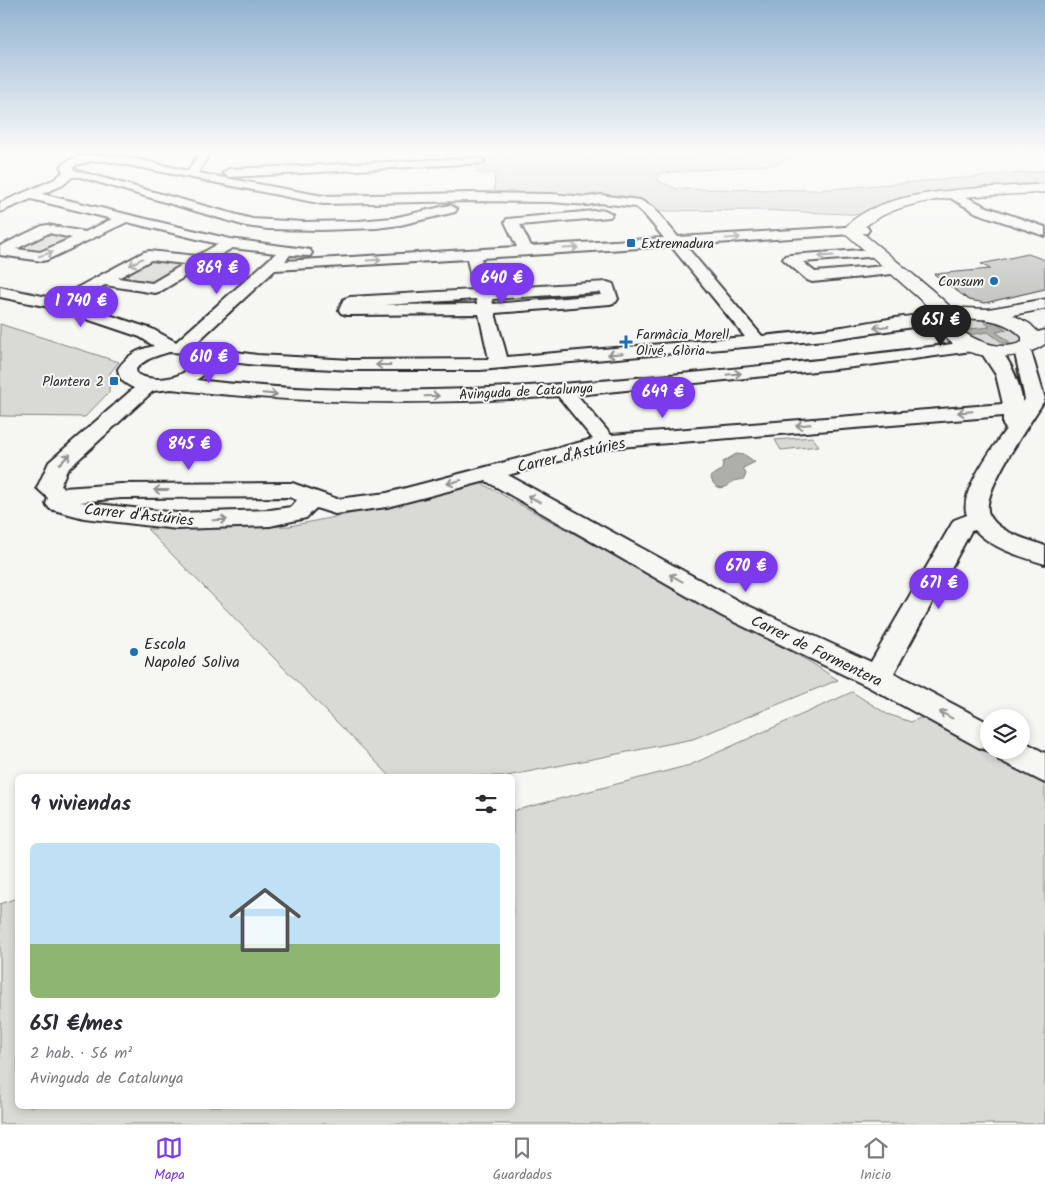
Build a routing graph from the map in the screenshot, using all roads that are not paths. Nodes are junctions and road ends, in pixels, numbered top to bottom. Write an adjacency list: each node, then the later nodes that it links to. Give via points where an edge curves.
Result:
1 (73, 205): 8 (street)
2 (190, 205): 9 (street, via 251,223 276,226)
3 (522, 205): 9 (street, via 438,210 396,221)
4 (632, 205): 7 (street)
5 (895, 205): 10 (street, via 870,215)
6 (974, 205): 11 (street)
7 (644, 208): 14 (street); 18 (street, via 512,222)
8 (125, 218): 12 (street); 15 (street)
9 (355, 225): 13 (street)
10 (857, 228): 14 (street, one-way to 10); 19 (street); 30 (street, via 946,303)
11 (1045, 232)
12 (87, 236): 16 (street, one-way to 12, via 42,257); 16 (street, via 47,229)
13 (341, 238)
14 (674, 242): 18 (street, one-way to 14); 32 (street)
15 (230, 243): 17 (street); 21 (street)
16 (0, 251)
17 (287, 251): 22 (street, via 326,253); 23 (street)
18 (526, 251): 20 (street)
19 (875, 253): 24 (street); 24 (street, one-way to 24, via 790,259 812,277)
20 (473, 254): 22 (street, one-way to 20); 27 (street)
21 (199, 261): 25 (street, one-way to 25, via 149,255); 25 (street, via 155,288)
22 (353, 261): 23 (street)
23 (273, 266): 34 (street)
24 (897, 270): 31 (street, via 938,303)
25 (104, 280): 28 (street)
26 (0, 292): 28 (street)
27 (485, 301): 27 (street, via 610,299 607,286); 27 (street, via 350,302 347,310); 37 (street)
28 (58, 304): 34 (street, via 146,333)
29 (1045, 304): 30 (street)
30 (980, 314): 31 (street); 33 (street, via 1022,326)
31 (949, 319): 32 (street, Avinguda de Catalunya, one-way to 32); 35 (street, via 948,330 957,338)
32 (757, 341): 37 (street, Avinguda de Catalunya, one-way to 37)
33 (1033, 342): 35 (street, via 1013,351); 41 (street)
34 (175, 347): 36 (street, Avinguda de Catalunya); 39 (street, via 143,354 127,369 128,377)
35 (980, 348): 40 (street, Avinguda de Catalunya, one-way to 35); 42 (street, via 997,359 1008,378)
36 (204, 353): 37 (street, Avinguda de Catalunya, one-way to 36, via 352,365 257,360); 38 (street, via 201,369 188,378)
37 (499, 363)
38 (169, 383): 39 (street); 40 (street, Avinguda de Catalunya, one-way to 40, via 282,394 376,397)
39 (148, 385): 46 (street, Carrer d'Astúries, one-way to 39, via 48,488 57,467)
40 (564, 391): 44 (street)
41 (1040, 403): 43 (street)
42 (1014, 408): 43 (street); 44 (street, Carrer d'Astúries, one-way to 44)
43 (1012, 438): 48 (street, via 977,498 975,508)
44 (606, 442): 45 (street, Carrer d'Astúries)
45 (488, 473): 47 (street, Carrer d'Astúries, one-way to 47, via 387,500 335,508); 50 (street, Carrer de Formentera, one-way to 45, via 731,608)
46 (60, 496): 47 (street, Carrer d'Astúries, one-way to 46, via 292,490 121,491); 47 (street, Carrer d'Astúries, one-way to 47, via 58,504 84,510 177,522 270,518 298,513)
47 (312, 499)
48 (980, 519): 49 (street, via 992,532); 50 (street, via 962,526)
49 (1045, 555)
50 (877, 678): 51 (street, Carrer de Formentera, one-way to 50)
51 (980, 733)
52 (1027, 759): 53 (street)
53 (1045, 769)

